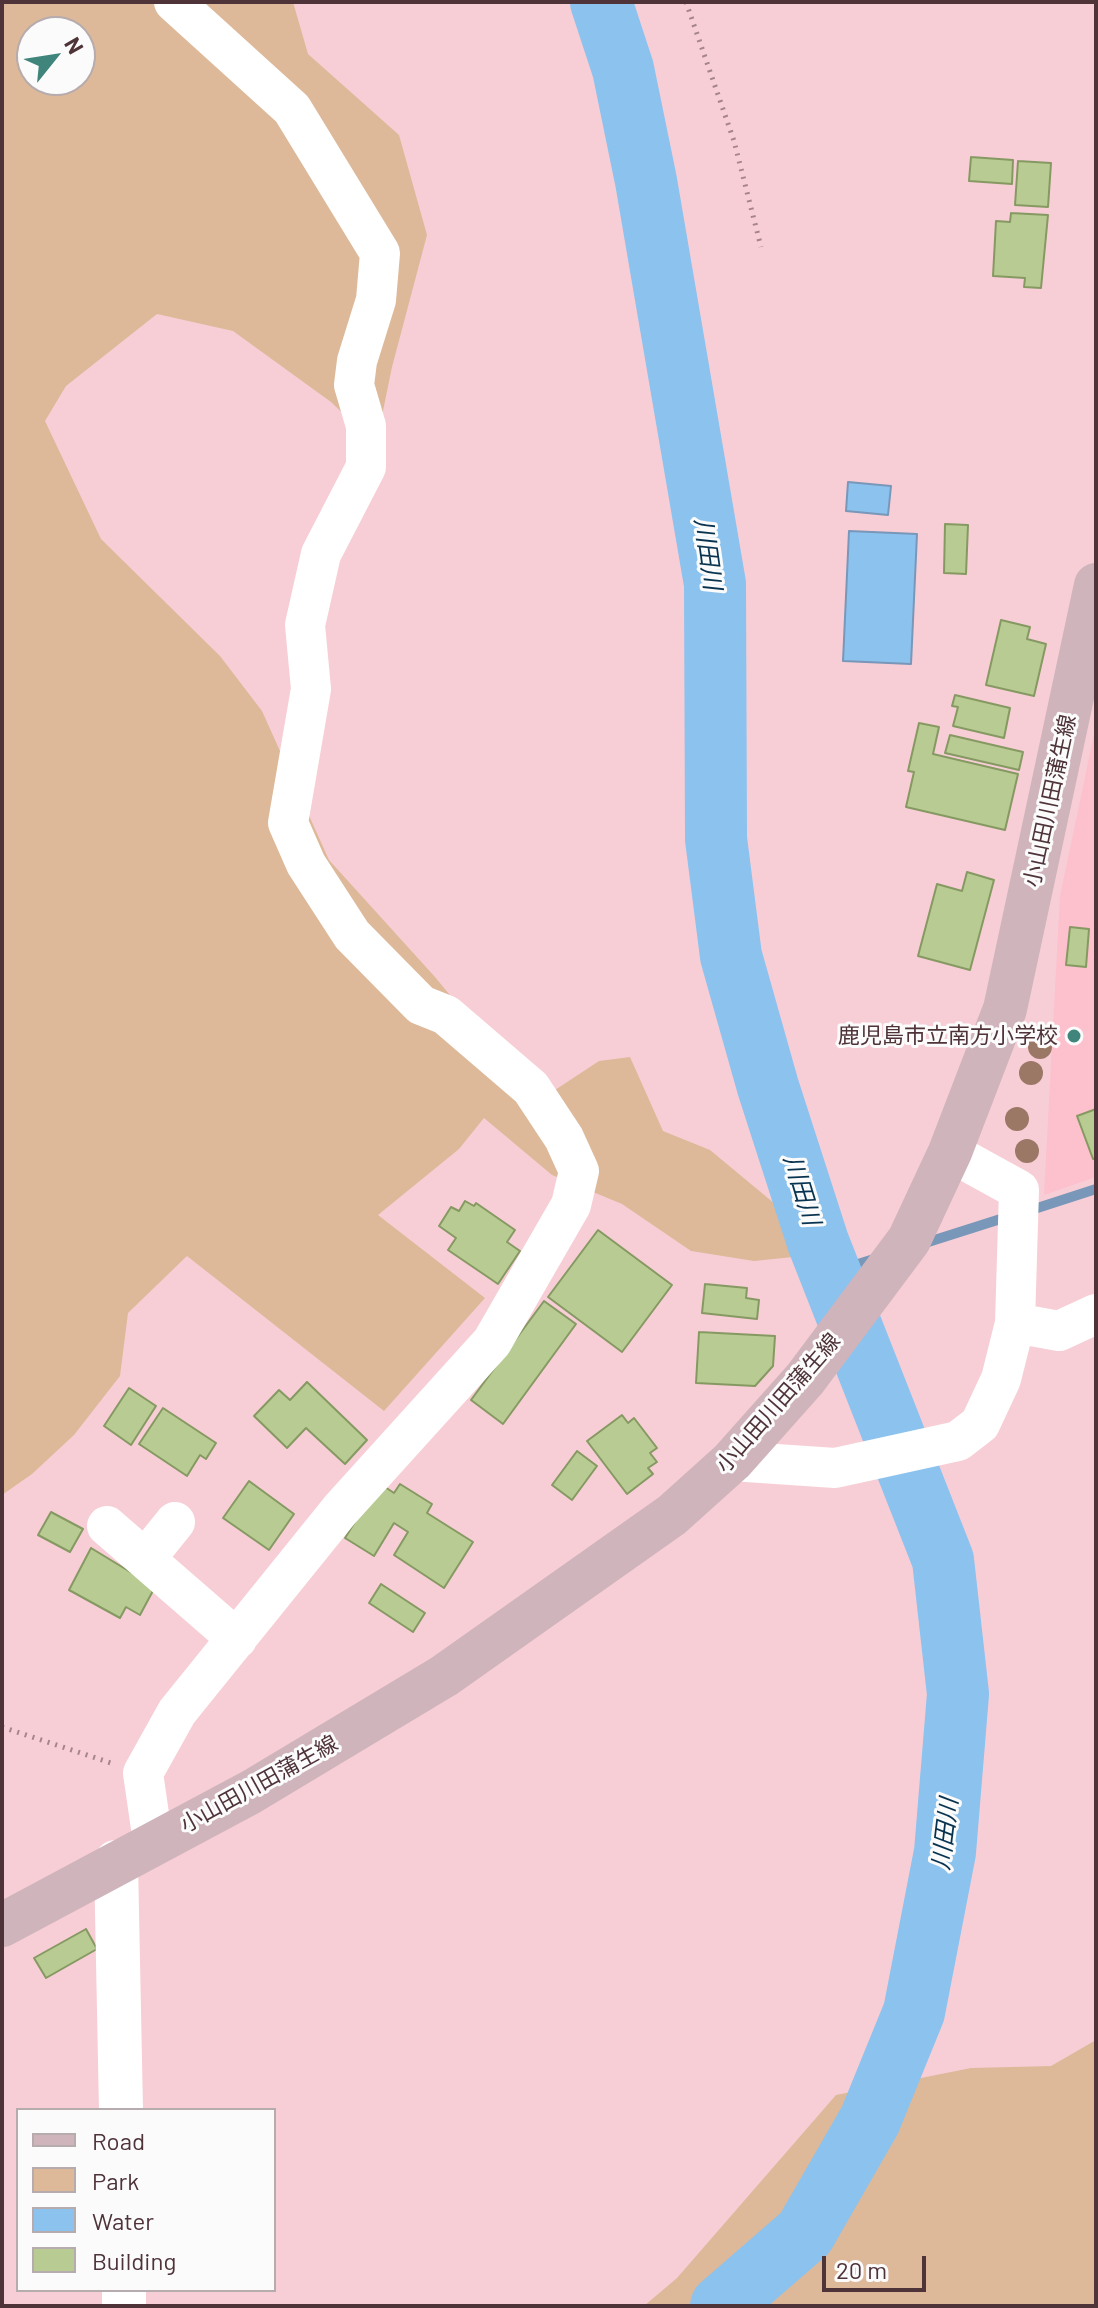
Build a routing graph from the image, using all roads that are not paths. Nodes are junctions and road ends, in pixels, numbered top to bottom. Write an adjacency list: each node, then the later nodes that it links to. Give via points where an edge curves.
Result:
1 (174, 2): 10 (street, via 292,109 380,253 376,300 354,385 366,426 366,467 321,554 305,625 311,689 288,823 306,864 352,935 421,1005 446,1015 531,1088 579,1171 571,1205 492,1342 340,1510)
2 (1096, 585): 3 (main road, 小山田川田蒲生線, via 1005,1009)
3 (950, 1152): 5 (street, via 1019,1190); 6 (main road, 小山田川田蒲生線, via 909,1240 805,1379)
4 (1096, 1314): 5 (street, via 1059,1331)
5 (1015, 1323): 6 (street, via 1001,1379 980,1424 958,1441 835,1468)
6 (732, 1461): 11 (main road, 小山田川田蒲生線, via 659,1524 444,1676 251,1792)
7 (175, 1522): 9 (street)
8 (107, 1526): 9 (street)
9 (146, 1558): 10 (street)
10 (237, 1639): 11 (street, via 177,1712 143,1773)
11 (134, 1852): 12 (main road, 小山田川田蒲生線); 13 (street)
12 (2, 1925)
13 (121, 2108)

